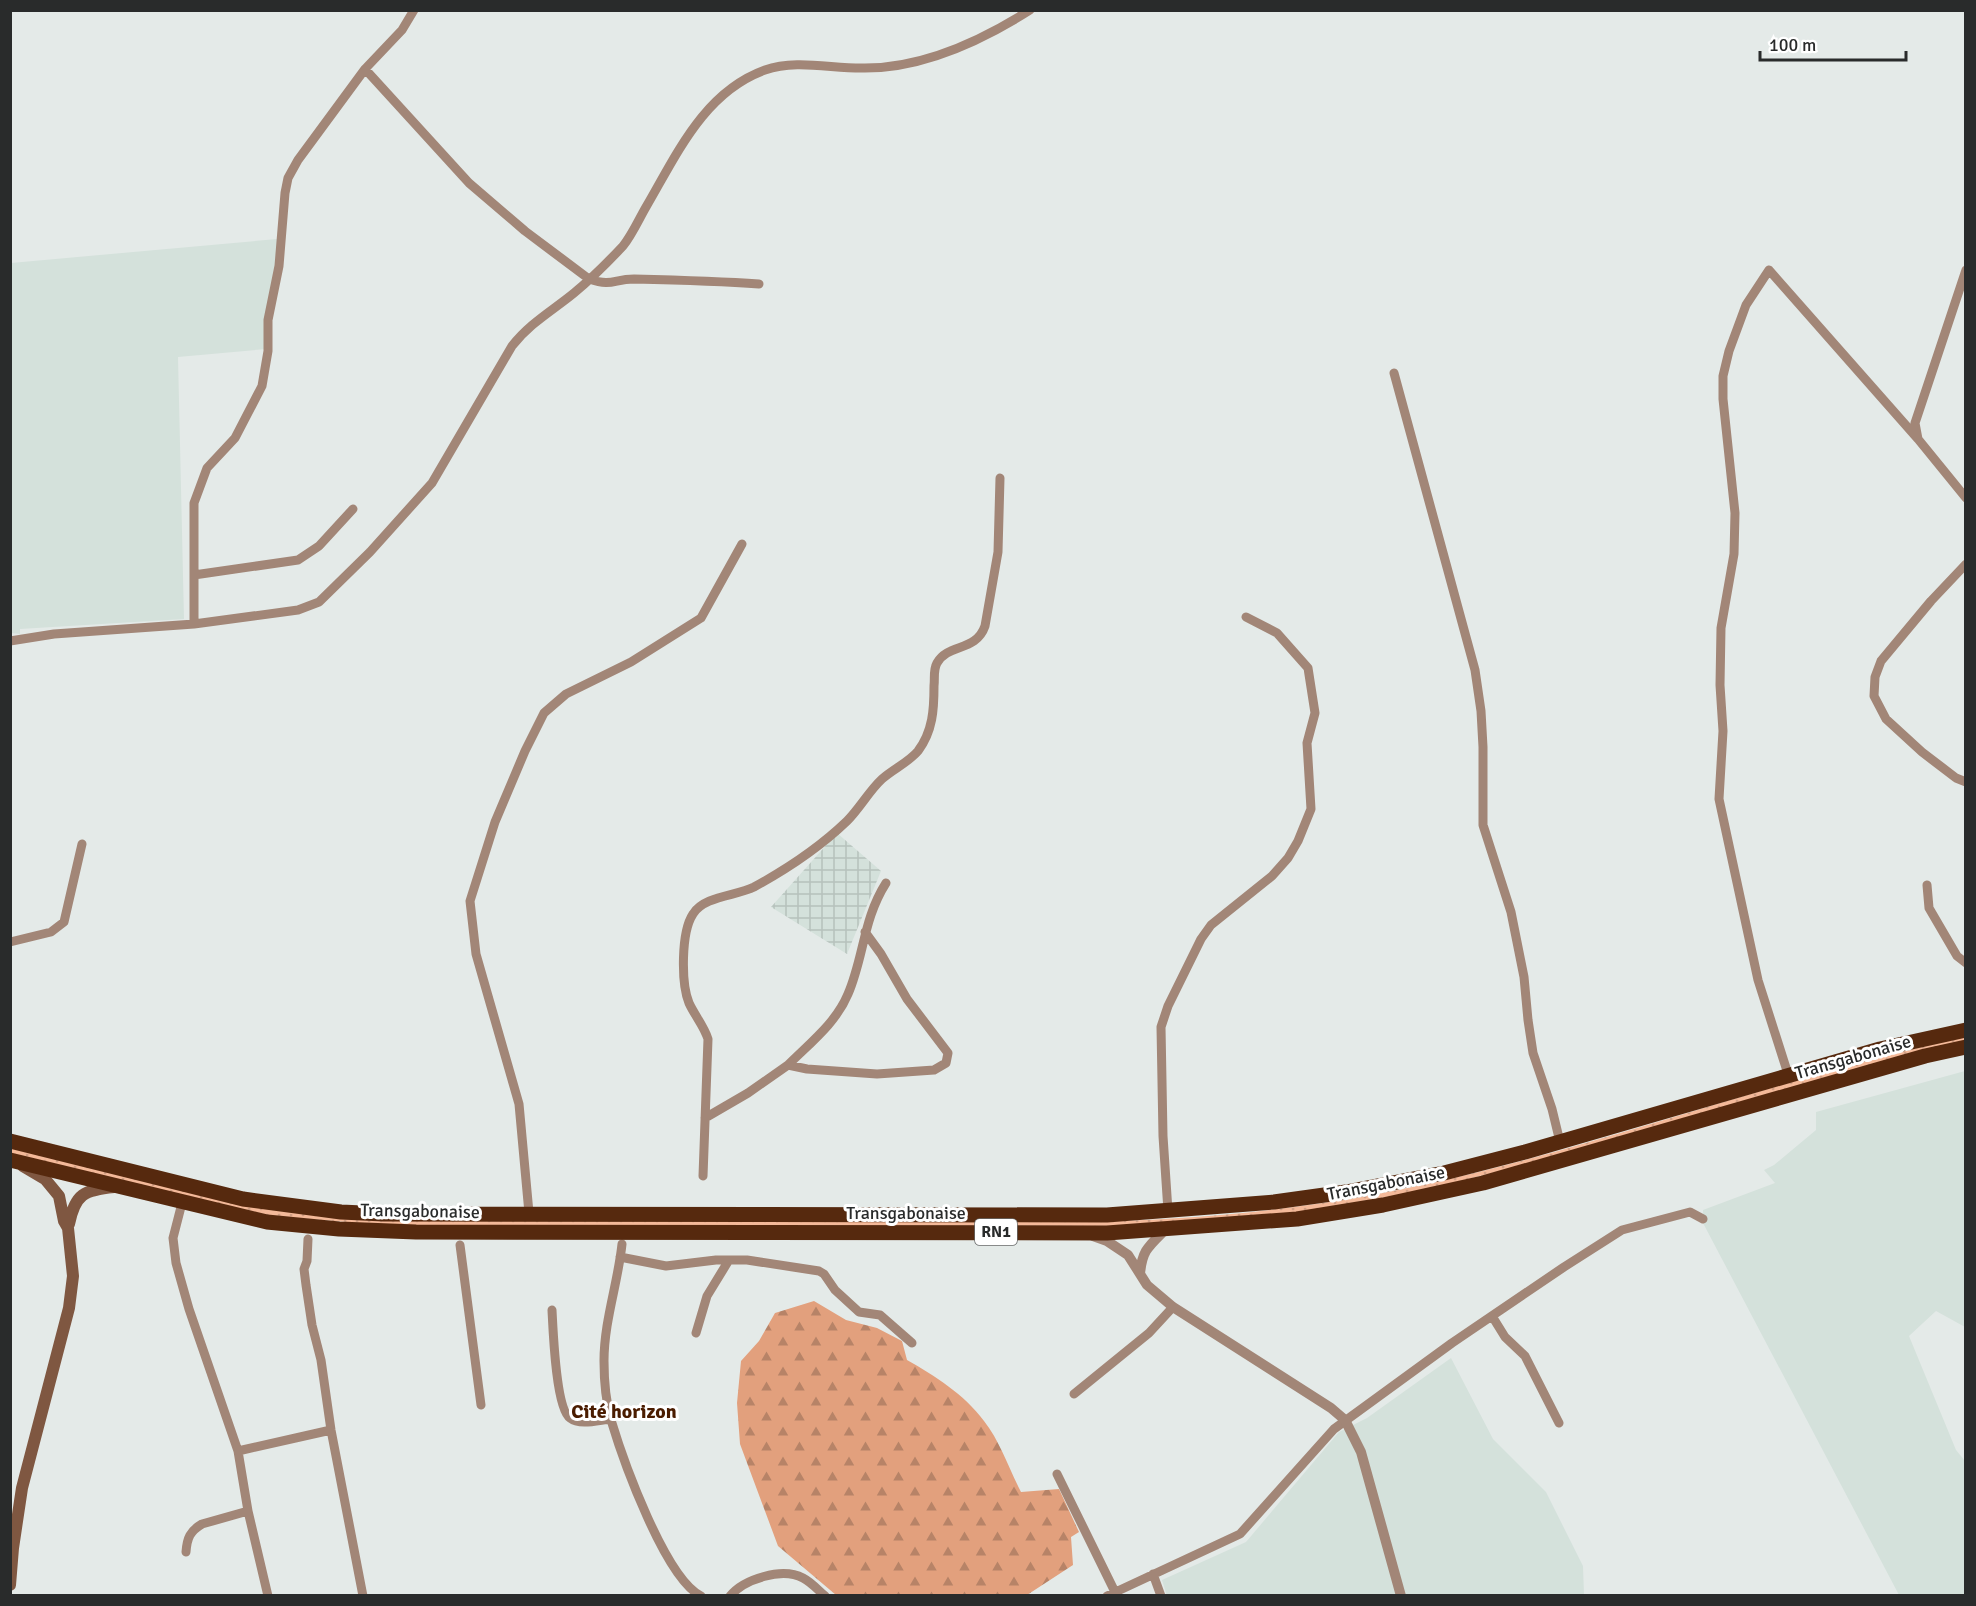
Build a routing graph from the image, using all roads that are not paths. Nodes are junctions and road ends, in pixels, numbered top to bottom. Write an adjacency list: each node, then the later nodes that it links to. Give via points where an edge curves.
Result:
1 (414, 10): 3 (street, via 402,30)
2 (1030, 10): 5 (street, via 958,47 901,66 791,66 747,77 702,116 625,244)
3 (364, 69): 5 (street, via 469,183); 14 (street, via 288,178 262,386 235,438 207,468 202,480 194,503)
4 (1965, 270): 8 (street, via 1915,423)
5 (589, 279): 6 (street, via 609,284 632,279); 16 (street, via 525,329 432,483 319,602 298,610)
6 (759, 284)
7 (1394, 373): 31 (street, via 1475,670 1482,720 1483,825 1511,912 1533,1053)
8 (1918, 439): 10 (street); 28 (street, via 1769,270 1746,305 1724,376 1735,513 1734,554 1721,628 1723,731 1719,799 1758,980)
9 (1000, 478): 29 (street, via 998,552 985,626 974,642 938,660 934,714 917,752 883,779 848,820 814,848 751,889 705,903 688,923 684,983 688,1001 708,1040)
10 (1965, 498)
11 (353, 509): 14 (street, via 319,546 298,560)
12 (742, 544): 37 (street, via 701,618 631,662 566,694 544,712 492,833 470,901 476,954 519,1104)
13 (1965, 564): 18 (street, via 1881,661 1874,696 1886,719 1922,752)
14 (194, 575): 16 (street)
15 (1246, 617): 36 (street, via 1277,633 1308,668 1315,712 1307,743 1311,809 1298,841 1272,876 1211,925 1168,1006 1161,1027)
16 (194, 624): 17 (street)
17 (10, 640)
18 (1965, 782)
19 (81, 844): 23 (street, via 64,922 51,932)
20 (886, 883): 22 (street)
21 (1927, 885): 24 (street, via 1929,908)
22 (865, 933): 27 (street, via 848,993 835,1018); 27 (street, via 907,999 942,1043 948,1053 946,1063 934,1070 877,1074)
23 (10, 942)
24 (1965, 963)
25 (1965, 1029): 28 (highway, Transgabonaise / RN1)
26 (1965, 1047): 40 (highway, Transgabonaise / RN1, via 1448,1192 1315,1217)
27 (788, 1065): 29 (street)
28 (1788, 1074): 31 (highway, Transgabonaise / RN1)
29 (705, 1118): 33 (street)
30 (10, 1141): 37 (highway, Transgabonaise / RN1, via 276,1204 384,1214)
31 (1560, 1142): 36 (highway, Transgabonaise / RN1, via 1444,1173 1364,1189)
32 (11, 1160): 34 (highway, Transgabonaise / RN1); 39 (main road, via 53,1187)
33 (703, 1176)
34 (120, 1187): 35 (highway, Transgabonaise / RN1); 39 (main road, via 92,1191 79,1198)
35 (182, 1203): 41 (highway, Transgabonaise / RN1, via 267,1222 383,1232); 59 (street, via 173,1238 176,1263)
36 (1168, 1211): 37 (highway, Transgabonaise / RN1, via 1107,1215)
37 (529, 1213)
38 (1703, 1219): 50 (street, via 1689,1212 1622,1230)
39 (68, 1228): 64 (main road, via 73,1276 69,1308 22,1488)
40 (1165, 1230): 41 (highway, Transgabonaise / RN1); 47 (street, via 1142,1255)
41 (1079, 1232): 47 (street, via 1118,1247 1133,1260)
42 (308, 1239): 58 (street, via 304,1269)
43 (622, 1244): 45 (street)
44 (460, 1245): 54 (street)
45 (620, 1257): 46 (street, via 666,1266); 55 (street, via 604,1362)
46 (729, 1260): 51 (street, via 707,1296); 52 (street, via 819,1270 859,1312 880,1315)
47 (1140, 1274): 48 (street)
48 (1173, 1307): 53 (street, via 1149,1333); 56 (street)
49 (552, 1310): 55 (street, via 564,1412 579,1422)
50 (1492, 1317): 56 (street); 57 (street, via 1525,1356)
51 (696, 1333)
52 (912, 1343)
53 (1074, 1394)
54 (481, 1405)
55 (610, 1419): 65 (street, via 654,1533)
56 (1345, 1420): 63 (street, via 1240,1534); 72 (street, via 1365,1467)
57 (1559, 1423)
58 (331, 1430): 59 (street); 68 (street)
59 (237, 1451): 61 (street)
60 (1057, 1474): 66 (street)
61 (248, 1511): 62 (street, via 195,1528); 67 (street)
62 (186, 1552)
63 (1154, 1574): 66 (street); 71 (street)
64 (10, 1585)
65 (694, 1594)
66 (1111, 1594)
67 (268, 1596)
68 (363, 1596)
69 (730, 1596): 70 (street, via 736,1588 778,1574 803,1577)
70 (825, 1596)
71 (1161, 1596)
72 (1401, 1596)

